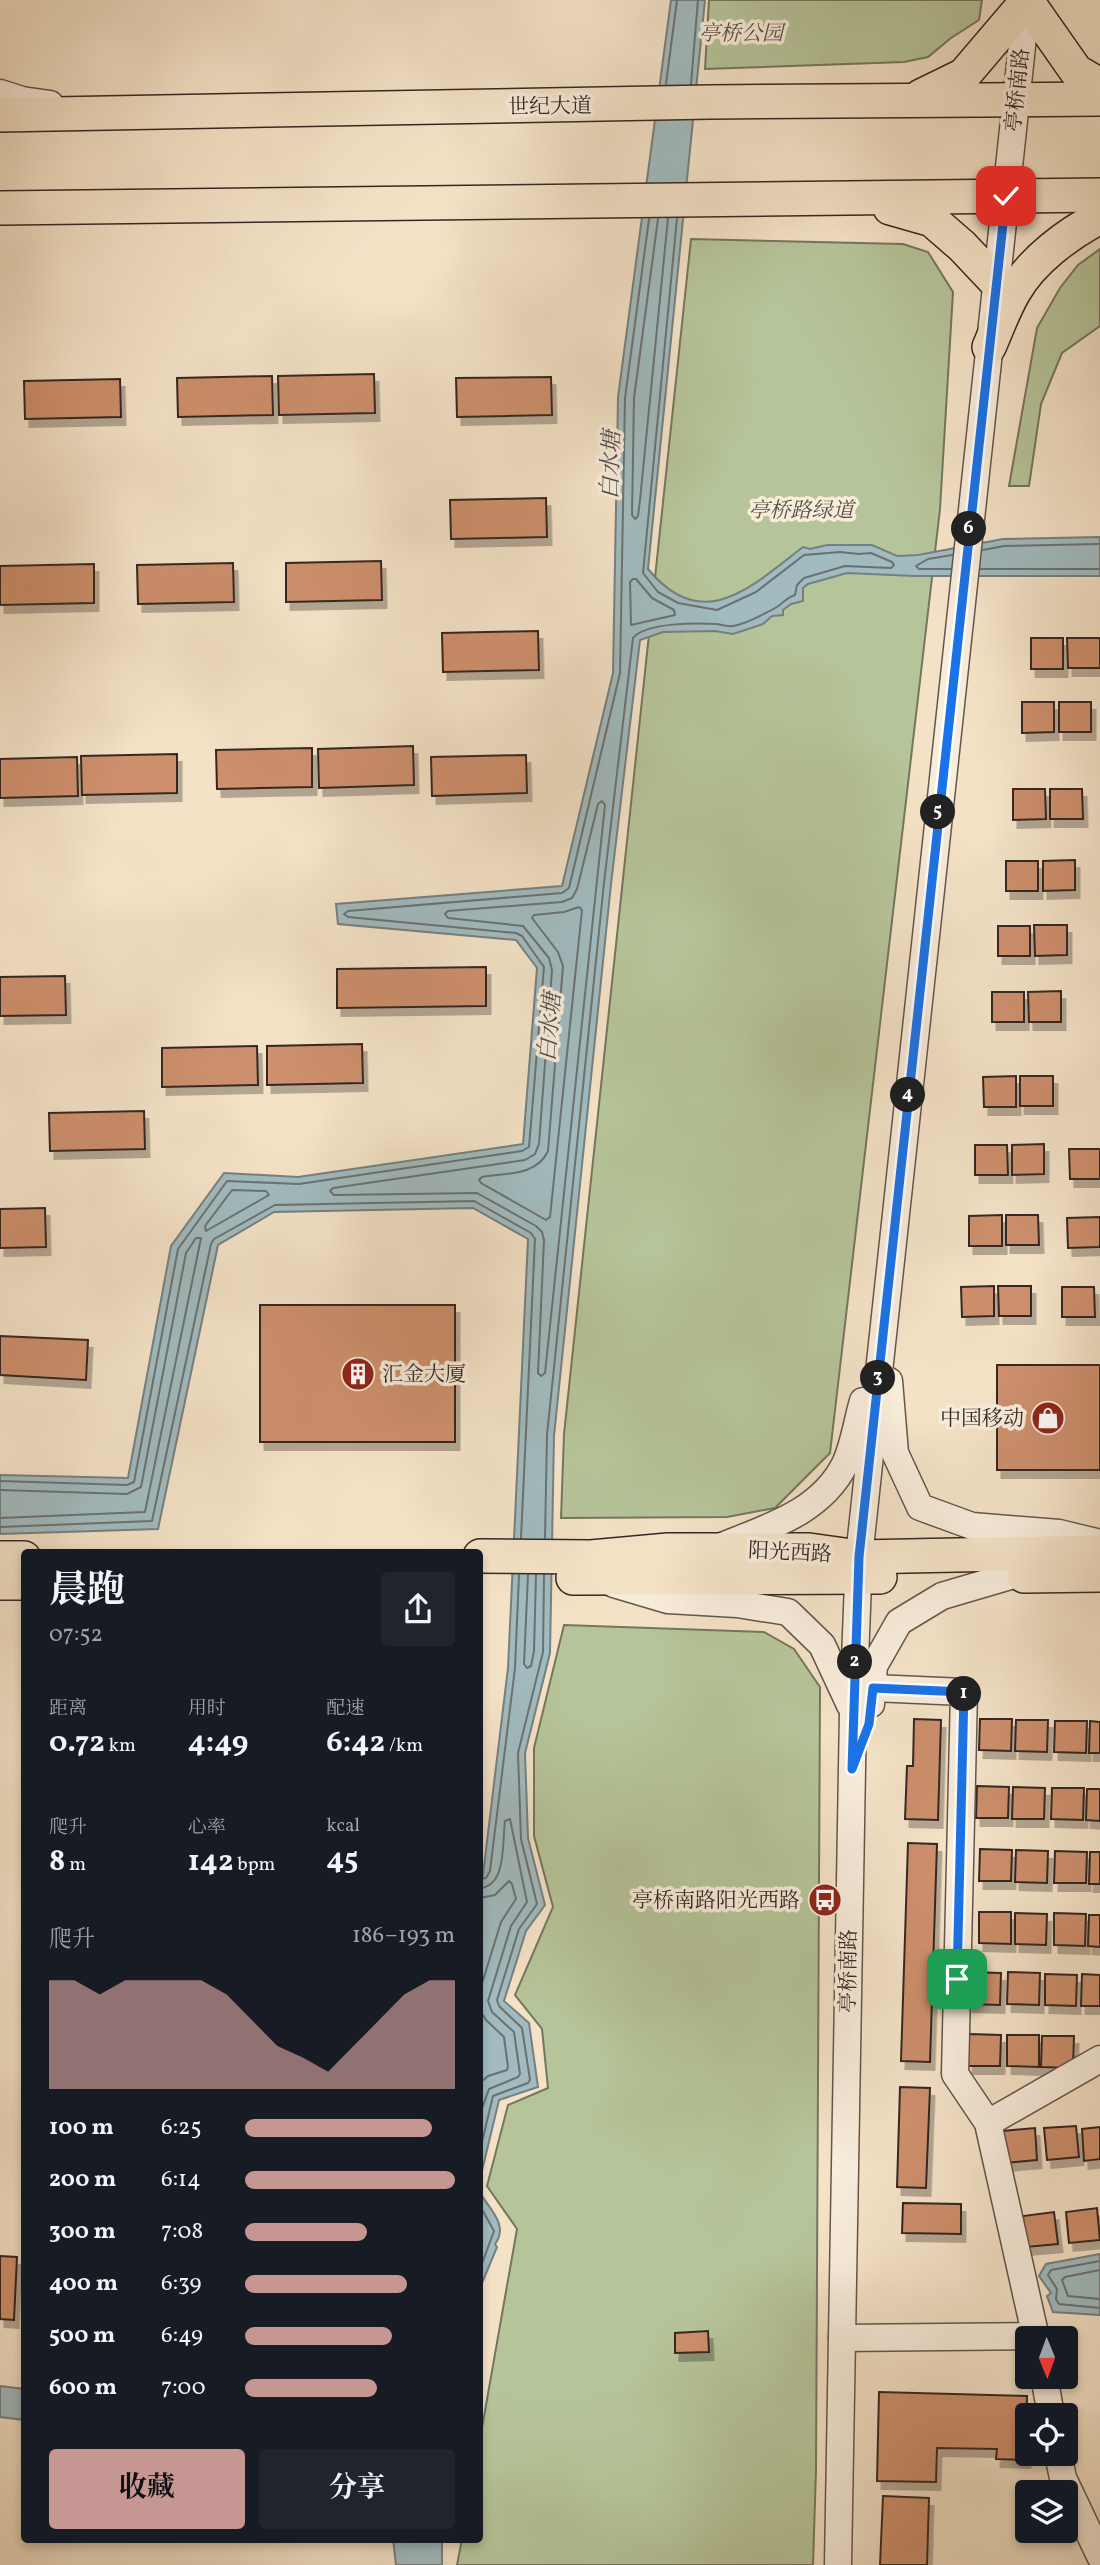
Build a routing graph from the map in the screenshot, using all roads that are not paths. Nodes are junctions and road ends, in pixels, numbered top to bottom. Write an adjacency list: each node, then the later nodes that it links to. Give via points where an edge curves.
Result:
1 (1027, 0): 2 (main road, via 1076,71); 4 (street, 亭桥南路); 6 (main road, via 964,75)
2 (1100, 85)
3 (0, 93): 7 (street)
4 (1016, 99): 5 (main road, 世纪大道); 6 (main road, 世纪大道); 10 (street, 亭桥南路)
5 (1100, 99)
6 (913, 100): 7 (main road, 世纪大道)
7 (125, 113): 8 (main road, 世纪大道)
8 (0, 115)
9 (1100, 195): 10 (main road)
10 (1006, 196): 11 (main road); 16 (street, 亭桥南路)
11 (858, 198): 13 (main road); 16 (main road, via 932,220)
12 (0, 208): 13 (main road)
13 (38, 208): 15 (street)
14 (1100, 217): 17 (main road, via 1043,256 1014,290)
15 (0, 227)
16 (996, 282): 17 (street, 亭桥南路)
17 (989, 347): 18 (street, 亭桥南路)
18 (884, 1315): 19 (street, via 895,1453 920,1507 972,1526 1059,1533); 20 (street, via 845,1463 823,1496 789,1520); 26 (street, 亭桥南路)
19 (1100, 1543)
20 (712, 1550): 25 (main road, 阳光西路, via 668,1550); 26 (main road, 阳光西路, via 809,1550)
21 (1100, 1552): 26 (main road, 阳光西路)
22 (483, 1556): 25 (main road, 阳光西路)
23 (0, 1558): 24 (main road)
24 (21, 1558)
25 (592, 1567): 26 (main road, 阳光西路); 29 (main road, 阳光西路); 33 (street, via 668,1600 788,1612 822,1645)
26 (858, 1567): 28 (main road, 阳光西路); 33 (street, 亭桥南路)
27 (1100, 1575): 28 (main road, 阳光西路)
28 (1010, 1576): 32 (street, via 942,1595 899,1622 874,1666)
29 (483, 1578)
30 (0, 1583): 31 (main road)
31 (21, 1583)
32 (873, 1688): 34 (street, via 869,1724); 36 (street, via 964,1692 955,2074)
33 (853, 1711): 34 (street, 亭桥南路)
34 (852, 1769): 39 (street, 亭桥南路)
35 (1100, 2059): 36 (street)
36 (988, 2123): 37 (street)
37 (1034, 2326)
38 (1015, 2337): 39 (street)
39 (842, 2339): 42 (street, 亭桥南路)
40 (1060, 2466): 41 (street)
41 (1100, 2556)
42 (838, 2565)

